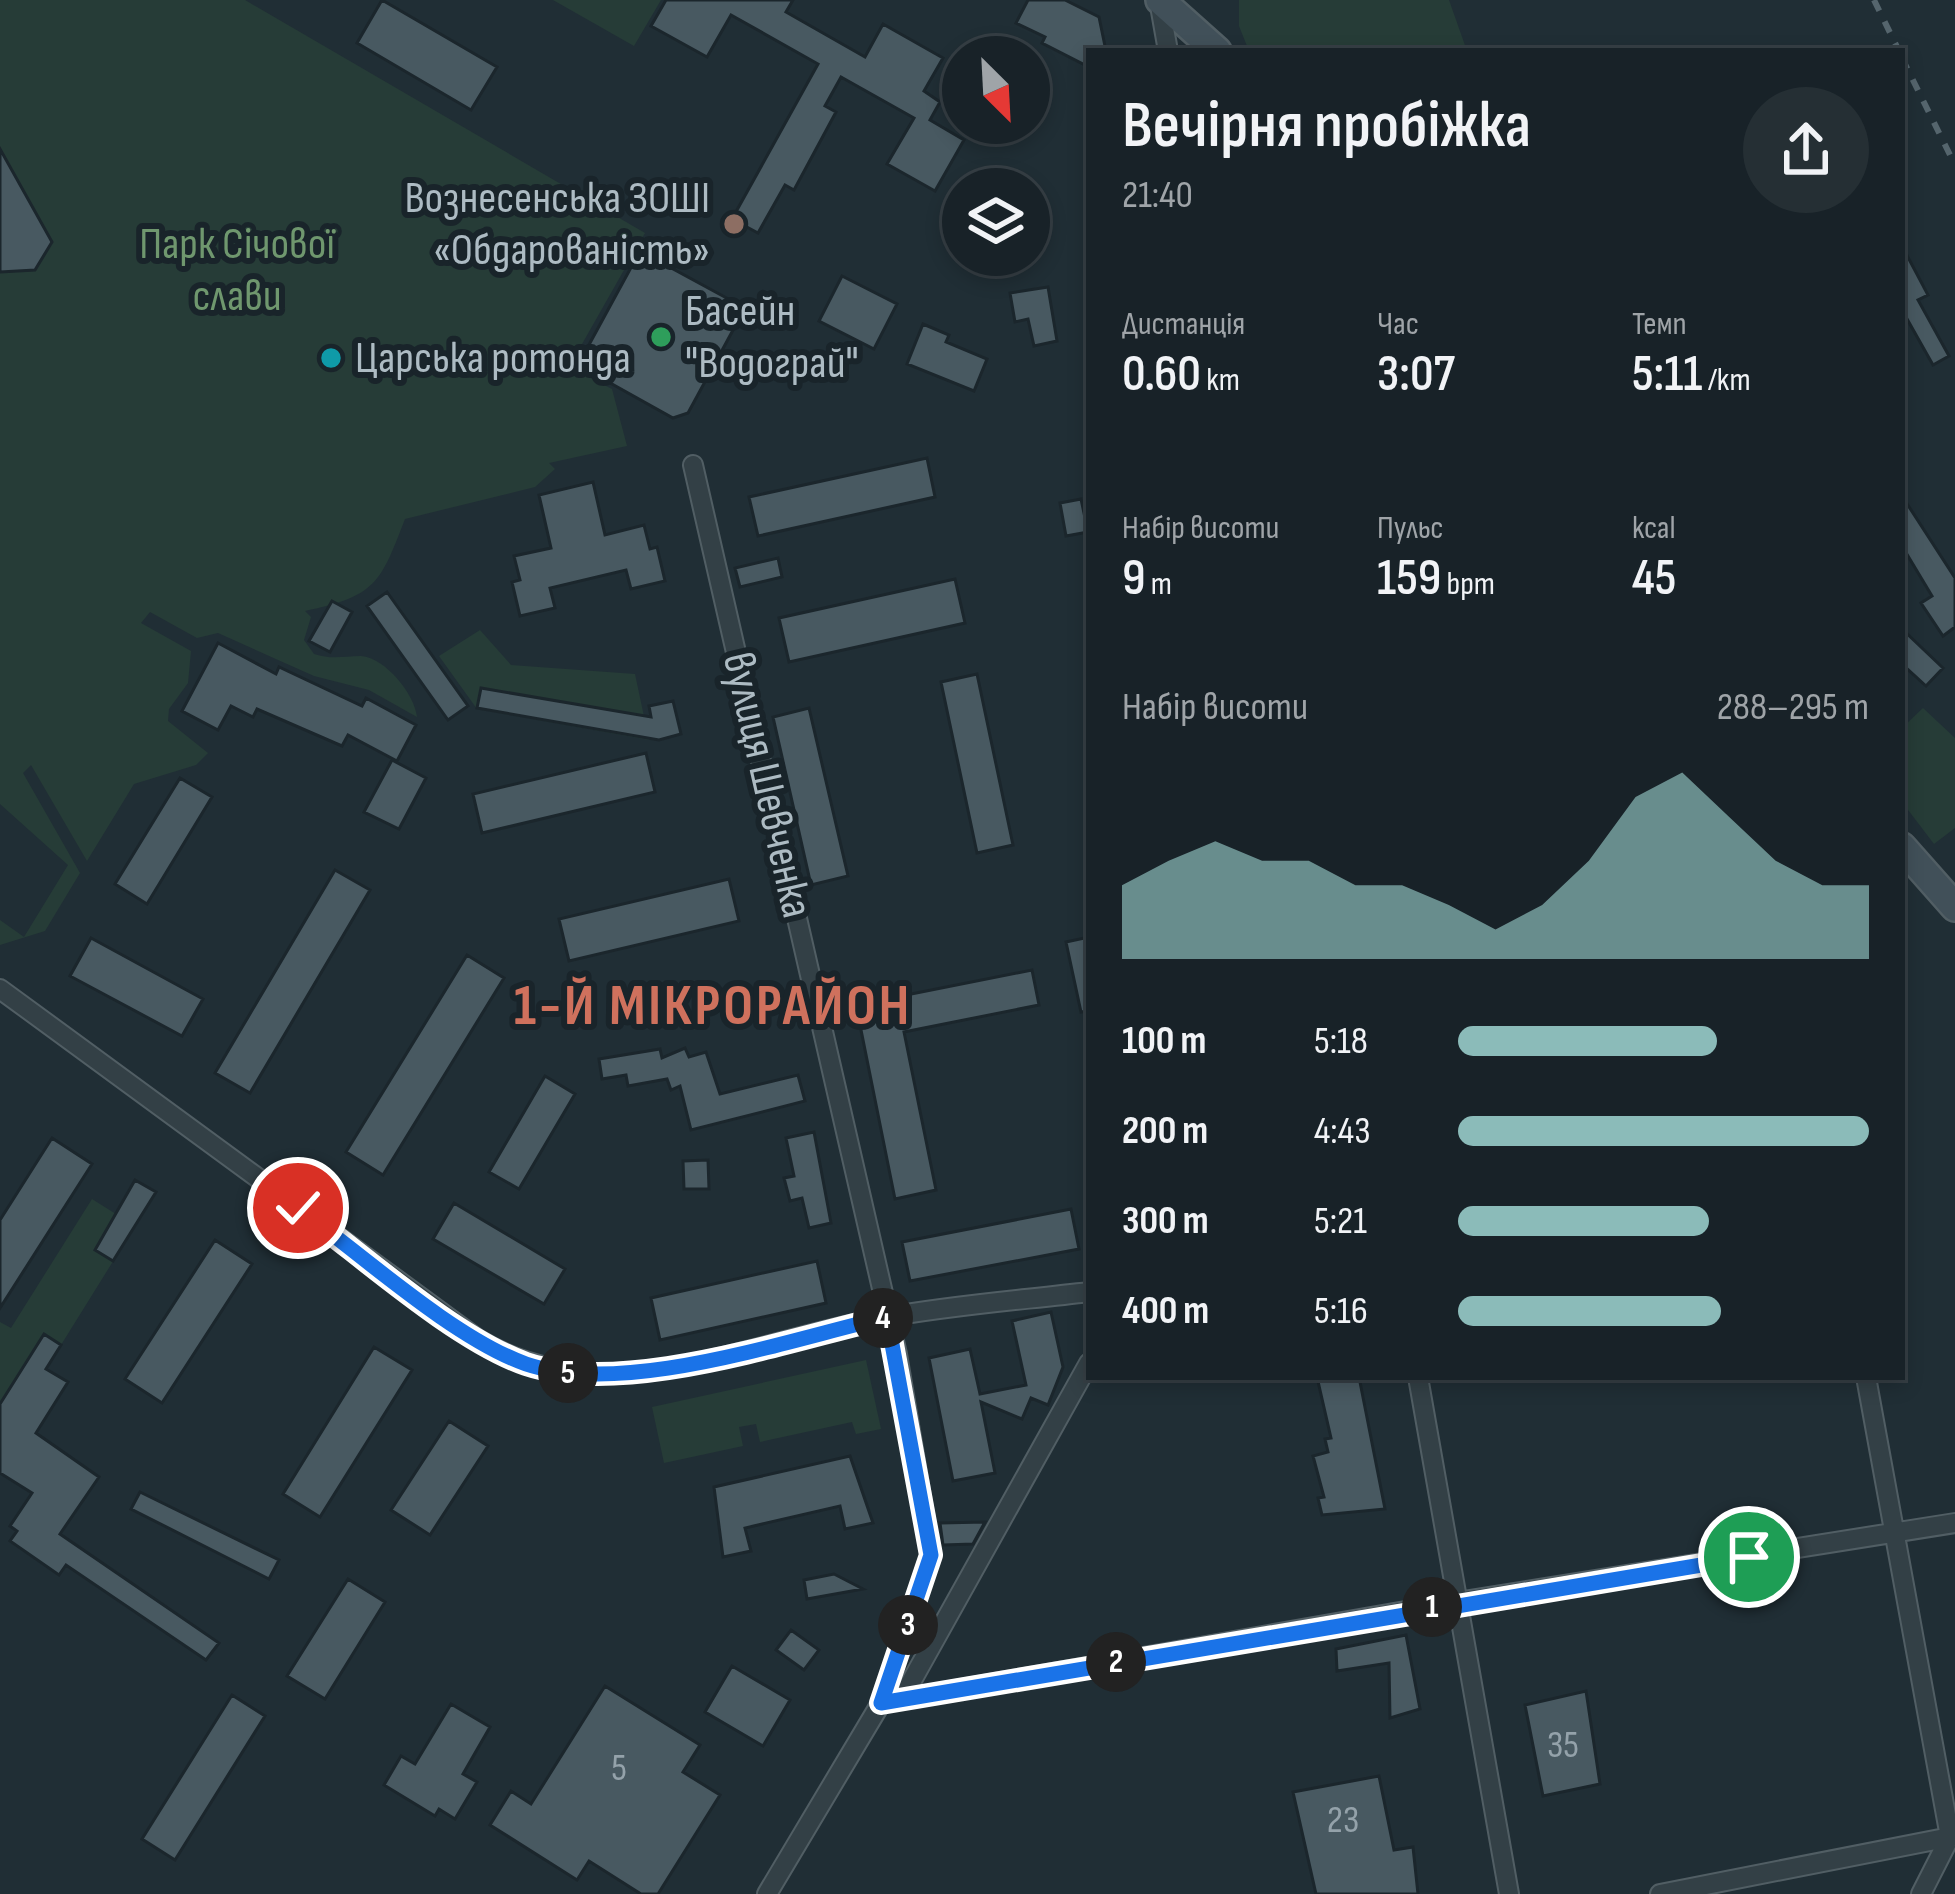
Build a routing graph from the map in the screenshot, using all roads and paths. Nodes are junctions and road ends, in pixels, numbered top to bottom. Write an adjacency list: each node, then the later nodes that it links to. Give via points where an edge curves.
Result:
1 (1159, 0): 2 (street); 3 (main road)
2 (1167, 48)
3 (1214, 48)
4 (693, 464): 9 (street, вулиця Шевченка)
5 (1905, 850): 6 (main road)
6 (1955, 907)
7 (0, 989): 9 (street, via 478,1340 526,1364 604,1376 644,1372)
8 (1086, 1292): 9 (street)
9 (887, 1317): 16 (street, вулиця Шевченка, via 931,1555)
10 (1086, 1368): 16 (street)
11 (1419, 1380): 15 (street)
12 (1867, 1380): 14 (street)
13 (1955, 1523): 14 (street)
14 (1895, 1534): 15 (street); 17 (street)
15 (1456, 1602): 16 (street); 19 (street)
16 (891, 1701): 18 (street)
17 (1953, 1837): 20 (street); 21 (street)
18 (767, 1894)
19 (1509, 1894)
20 (1660, 1894)
21 (1921, 1894)

